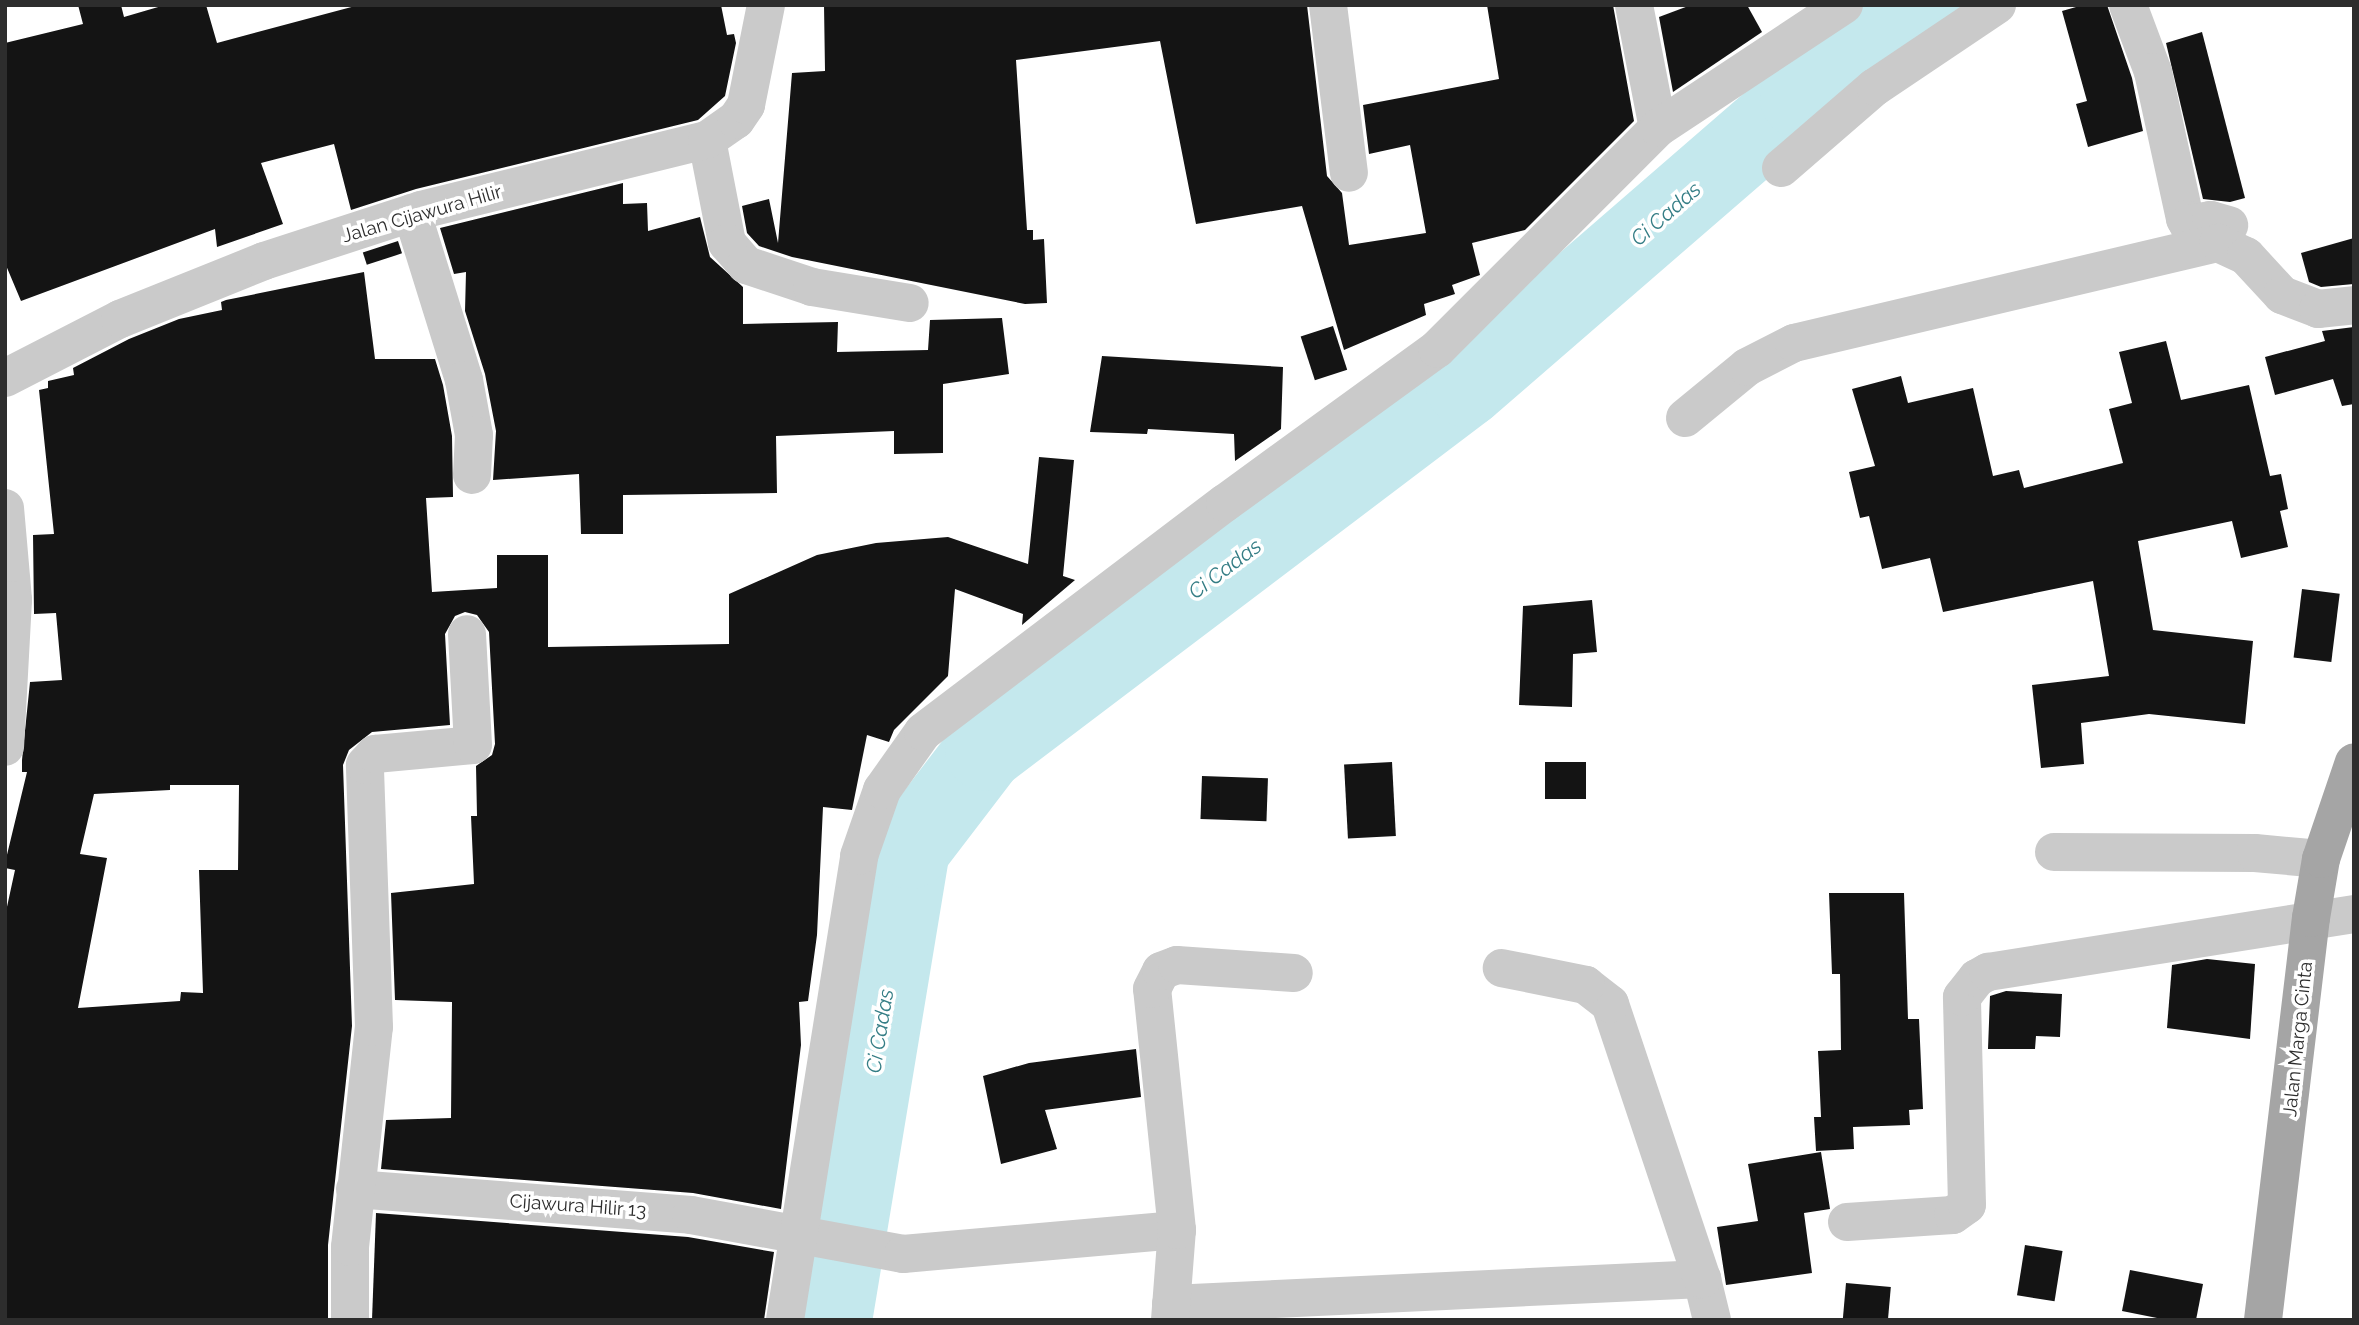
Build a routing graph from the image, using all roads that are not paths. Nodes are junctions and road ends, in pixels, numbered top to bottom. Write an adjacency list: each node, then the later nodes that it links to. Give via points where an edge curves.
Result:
1 (765, 5): 8 (street, Jalan Cijawura Hilir, via 746,105 736,120)
2 (1328, 5): 10 (street)
3 (1634, 5): 7 (street)
4 (1844, 5): 7 (street)
5 (1997, 5): 9 (street, via 1875,87)
6 (2128, 5): 12 (street, via 2153,72 2185,219 2188,224 2211,220)
7 (1658, 128): 31 (street, via 1437,349 923,732 882,790 859,856)
8 (707, 140): 11 (street, Jalan Cijawura Hilir); 13 (street, via 727,243 746,265 812,287)
9 (1781, 168)
10 (1349, 173)
11 (412, 213): 15 (street, Jalan Cijawura Hilir, via 264,261 120,318); 17 (street, via 464,380 474,435)
12 (2229, 225)
13 (910, 303)
14 (2354, 304): 16 (street, via 2318,309 2282,295 2246,256 2218,243 1794,343 1747,367)
15 (5, 378)
16 (1685, 418)
17 (472, 475)
18 (7, 530): 20 (street, via 11,685)
19 (467, 634): 28 (street, via 473,745 375,754 365,765 374,1027)
20 (5, 747)
21 (2354, 762): 23 (main road, Jalan Marga Cinta)
22 (2054, 852): 23 (street, via 2255,852)
23 (2321, 859): 25 (main road, Jalan Marga Cinta)
24 (2354, 914): 25 (street)
25 (2311, 918): 29 (street, via 1988,972 1978,978 1962,997 1968,1205 1953,1215); 37 (main road, Jalan Marga Cinta)
26 (1502, 968): 32 (street, via 1586,985 1610,1004)
27 (1294, 973): 30 (street, via 1177,965 1161,971 1152,989)
28 (355, 1189): 31 (street, Cijawura Hilir 13, via 691,1215); 34 (street)
29 (1847, 1222)
30 (1177, 1230): 31 (street, Cijawura Hilir 13, via 903,1254); 33 (street)
31 (810, 1235): 35 (street)
32 (1702, 1279): 33 (street); 36 (street)
33 (1171, 1312)
34 (350, 1320)
35 (785, 1320)
36 (1713, 1320)
37 (2263, 1320)

